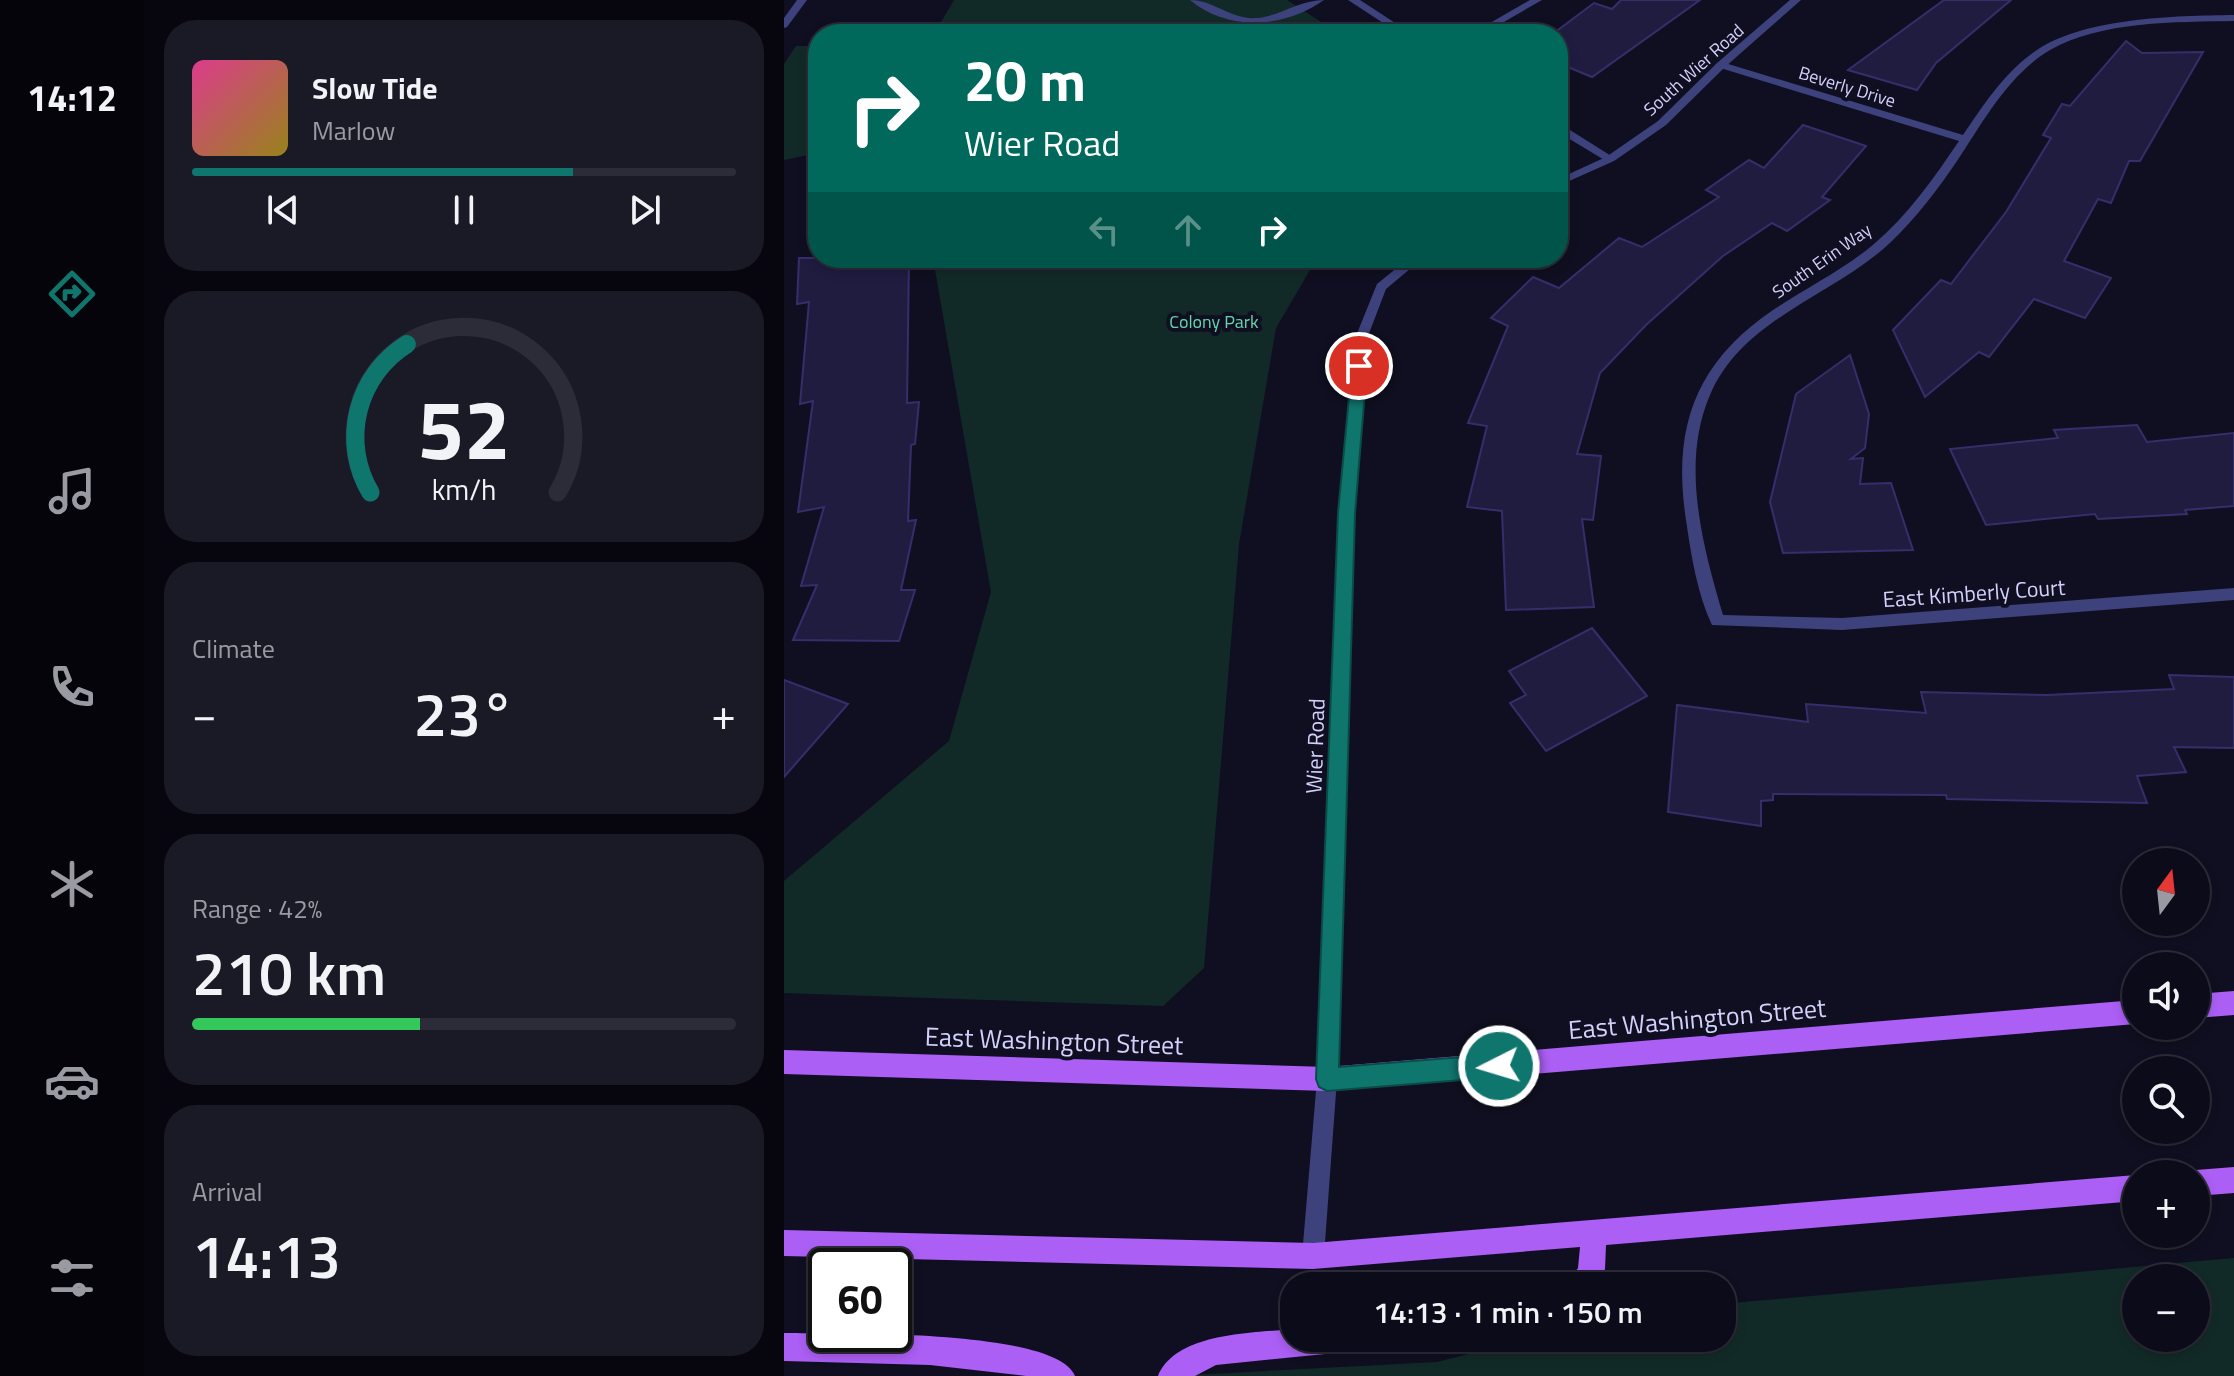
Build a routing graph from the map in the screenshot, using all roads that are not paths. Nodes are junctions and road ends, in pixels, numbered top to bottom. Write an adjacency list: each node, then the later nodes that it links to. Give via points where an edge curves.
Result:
1 (802, 0): 10 (street)
2 (1195, 0): 3 (street, via 1217,15 1253,23)
3 (1319, 0)
4 (1353, 0): 8 (street)
5 (1537, 0): 9 (street)
6 (1796, 0): 11 (street, South Wier Road)
7 (2234, 18): 13 (street, South Erin Way, via 2120,27 2048,47 2023,66)
8 (1391, 24)
9 (1494, 24)
10 (784, 25)
11 (1721, 65): 13 (street, Beverly Drive); 14 (street, South Wier Road, via 1662,123)
12 (1568, 133): 14 (street)
13 (1963, 139): 18 (street, South Erin Way, via 1914,210 1877,247 1747,333 1717,365 1690,436 1696,550)
14 (1610, 159): 15 (street)
15 (1568, 178)
16 (1405, 268): 23 (street, Wier Road, via 1381,287 1362,336 1346,513)
17 (2234, 594): 18 (street, East Kimberly Court, via 1842,624)
18 (1717, 621)
19 (2234, 1003): 20 (main road)
20 (2210, 1005)
21 (2122, 1013): 23 (main road, East Washington Street)
22 (784, 1062): 23 (main road, East Washington Street)
23 (1327, 1079): 29 (street, Wier Road)
24 (2234, 1180): 25 (main road)
25 (2210, 1182)
26 (2122, 1189): 27 (main road)
27 (1592, 1233): 29 (main road); 30 (main road)
28 (784, 1243): 29 (main road)
29 (1313, 1256)
30 (1590, 1272)
31 (1280, 1345): 34 (main road, via 1216,1351)
32 (784, 1347): 33 (main road, via 989,1354 1031,1360)
33 (1061, 1376)
34 (1172, 1376)

